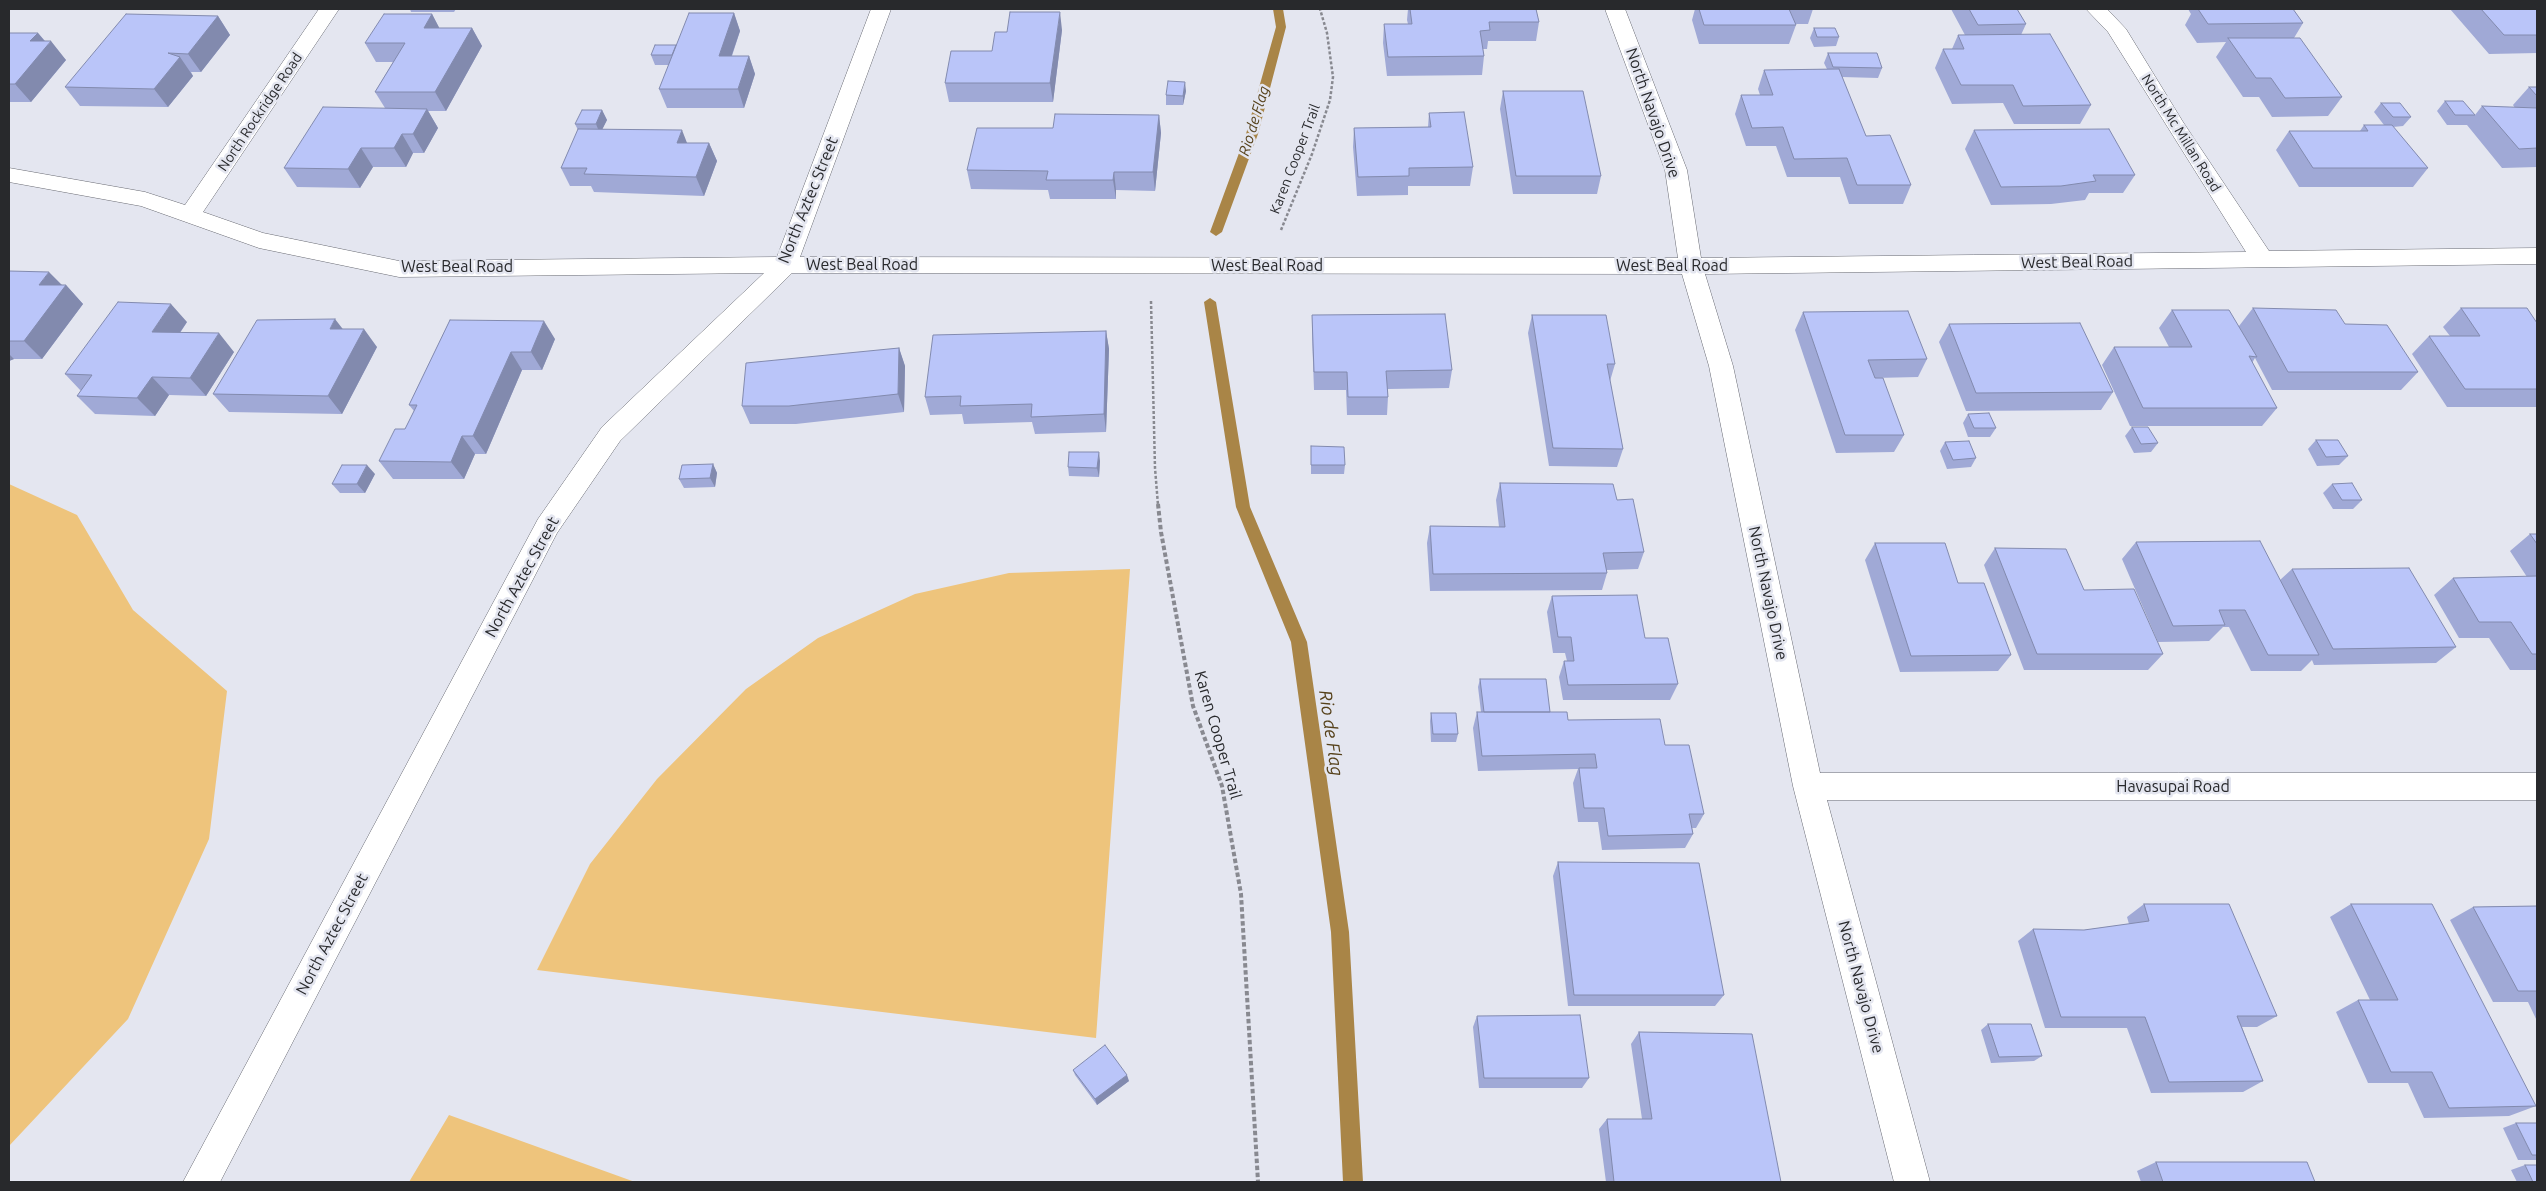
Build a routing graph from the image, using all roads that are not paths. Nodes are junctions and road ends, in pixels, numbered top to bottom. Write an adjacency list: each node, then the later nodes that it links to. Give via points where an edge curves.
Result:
1 (329, 9): 6 (street, North Rockridge Road)
2 (881, 9): 9 (street, North Aztec Street)
3 (1615, 9): 10 (street, North Navajo Drive, via 1676,170)
4 (2096, 9): 8 (street, North Mc Millan Road, via 2116,29)
5 (9, 175): 6 (street, West Beal Road, via 145,199)
6 (190, 215): 9 (street, West Beal Road, via 259,240 399,269)
7 (2537, 256): 8 (street, West Beal Road)
8 (2262, 260): 10 (street, West Beal Road)
9 (786, 265): 10 (street, West Beal Road); 13 (street, North Aztec Street, via 611,434 547,526)
10 (1691, 266): 11 (street, North Navajo Drive, via 1721,366)
11 (1808, 786): 12 (street, Havasupai Road); 14 (street, North Navajo Drive)
12 (2537, 787)
13 (201, 1182)
14 (1912, 1182)

